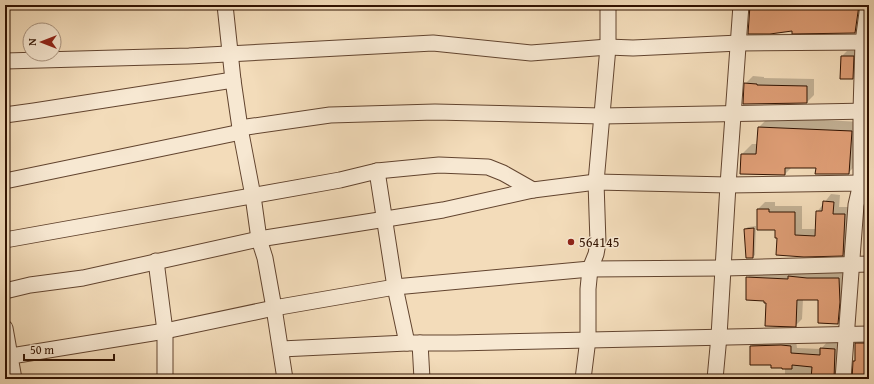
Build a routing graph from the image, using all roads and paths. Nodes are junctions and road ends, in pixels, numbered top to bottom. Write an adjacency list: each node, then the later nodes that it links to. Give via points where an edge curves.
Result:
1 (225, 5): 8 (street)
2 (608, 5): 7 (street)
3 (741, 5): 6 (street)
4 (868, 5): 5 (street)
5 (866, 42): 6 (street); 11 (street)
6 (738, 43): 7 (street); 12 (street)
7 (608, 47): 8 (street, via 531,53 433,43); 14 (street)
8 (231, 54): 9 (street); 10 (street)
9 (5, 61)
10 (233, 80): 13 (street); 15 (street)
11 (865, 111): 12 (street); 19 (street)
12 (733, 113): 14 (street); 20 (street)
13 (5, 115)
14 (602, 116): 15 (street, via 435,112 330,115); 18 (street)
15 (240, 130): 17 (street); 22 (street)
16 (376, 171): 21 (street, via 439,165 488,167); 22 (street); 23 (street)
17 (5, 181)
18 (596, 182): 20 (street); 21 (street); 30 (street, via 598,243)
19 (865, 184): 20 (street); 27 (street, via 856,205)
20 (728, 185): 29 (street)
21 (533, 190): 23 (street, via 443,210)
22 (253, 196): 24 (street); 25 (street)
23 (385, 219): 24 (street); 31 (street)
24 (259, 239): 26 (street); 33 (street)
25 (5, 240)
26 (156, 261): 32 (street, via 83,278); 35 (street)
27 (852, 264): 28 (street); 29 (street); 36 (street)
28 (869, 264)
29 (724, 268): 30 (street); 38 (street)
30 (590, 269): 31 (street); 39 (street)
31 (395, 287): 33 (street); 40 (street)
32 (5, 290)
33 (274, 308): 35 (street); 41 (street)
34 (5, 328): 42 (street)
35 (165, 331): 42 (street); 44 (street)
36 (846, 334): 37 (street); 38 (street); 49 (street)
37 (869, 334)
38 (719, 336): 39 (street); 48 (street)
39 (588, 339): 40 (street); 47 (street)
40 (413, 343): 41 (street); 46 (street)
41 (281, 349): 45 (street)
42 (7, 356): 43 (street)
43 (14, 379)
44 (165, 379)
45 (285, 379)
46 (422, 379)
47 (582, 379)
48 (715, 379)
49 (843, 379)

